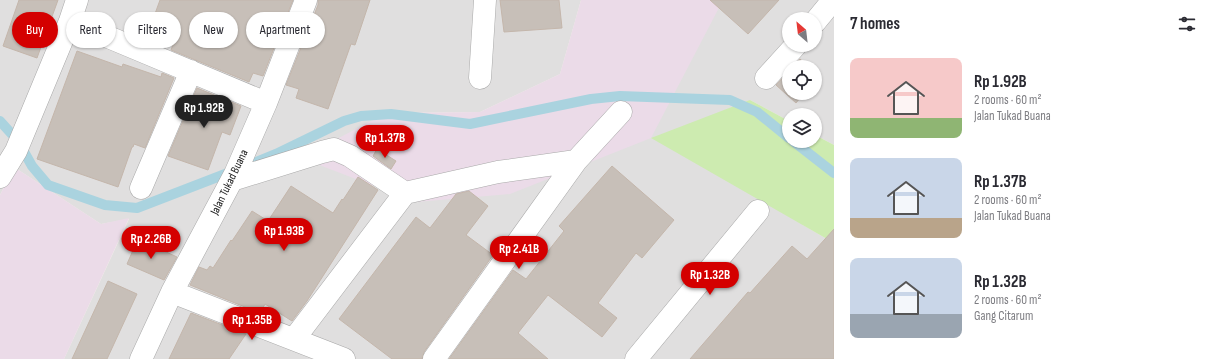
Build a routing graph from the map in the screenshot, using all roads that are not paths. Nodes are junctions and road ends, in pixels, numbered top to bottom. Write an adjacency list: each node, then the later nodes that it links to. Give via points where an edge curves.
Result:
1 (78, 0): 5 (street)
2 (306, 0): 13 (street, Jalan Tukad Buana)
3 (484, 0): 11 (street)
4 (833, 0): 6 (street)
5 (73, 12)
6 (822, 13)
7 (66, 30): 15 (street)
8 (116, 40): 10 (street)
9 (790, 52): 12 (street)
10 (191, 71): 13 (street); 19 (street)
11 (480, 78)
12 (766, 78)
13 (266, 102): 17 (street, Jalan Tukad Buana)
14 (620, 112): 16 (street)
15 (14, 143): 18 (street)
16 (576, 161): 20 (street, via 498,172); 26 (street)
17 (235, 173): 20 (street, via 334,149 350,156); 22 (street, Jalan Tukad Buana)
18 (0, 177)
19 (141, 188)
20 (405, 193): 23 (street)
21 (758, 211): 27 (street)
22 (172, 292): 23 (street); 24 (street, Jalan Tukad Buana)
23 (294, 339): 25 (street)
24 (141, 359)
25 (344, 359)
26 (434, 359)
27 (636, 359)

